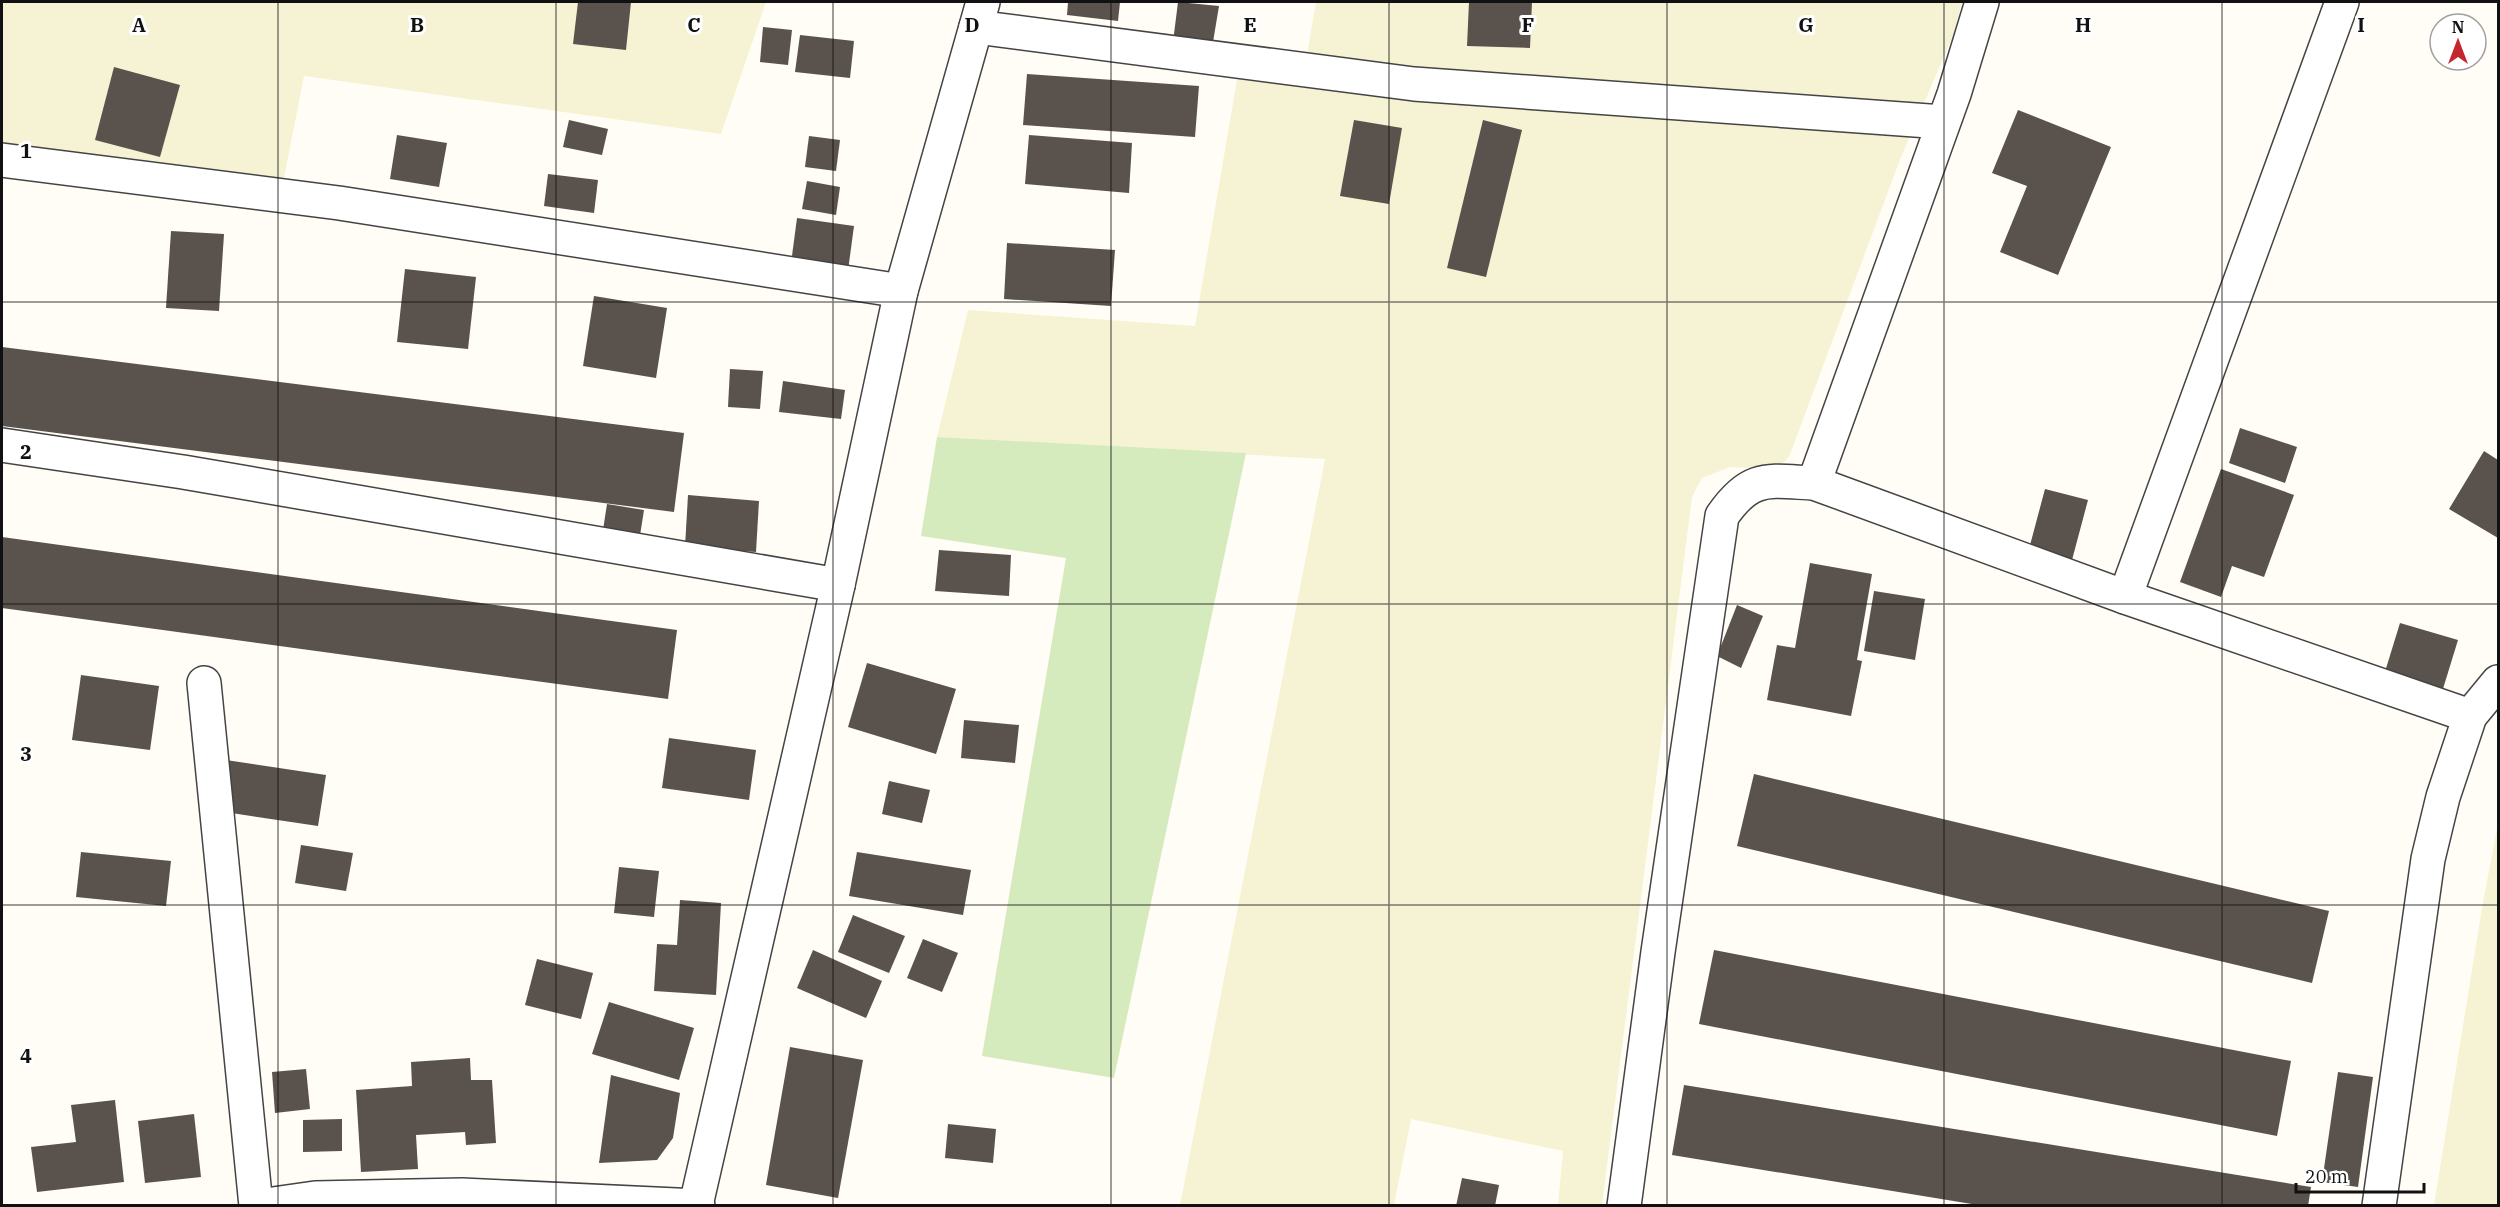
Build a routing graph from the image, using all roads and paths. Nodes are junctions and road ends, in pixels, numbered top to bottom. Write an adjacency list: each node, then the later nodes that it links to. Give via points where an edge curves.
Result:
1 (1982, 2): 4 (street)
2 (2342, 2): 10 (street)
3 (980, 14): 4 (street, via 1414,84); 6 (street)
4 (1943, 122): 8 (street)
5 (2, 160): 6 (street, via 339,203)
6 (901, 291): 9 (street)
7 (2, 445): 9 (street, via 195,474)
8 (1814, 483): 10 (street); 16 (street, via 1762,481 1737,495 1722,516)
9 (838, 585): 14 (street)
10 (2125, 597): 13 (street)
11 (2499, 682): 13 (street)
12 (204, 683): 15 (street)
13 (2470, 716): 17 (street, via 2443,797 2428,859)
14 (697, 1205): 15 (street, via 462,1195 315,1198)
15 (257, 1206)
16 (1624, 1206)
17 (2379, 1206)

